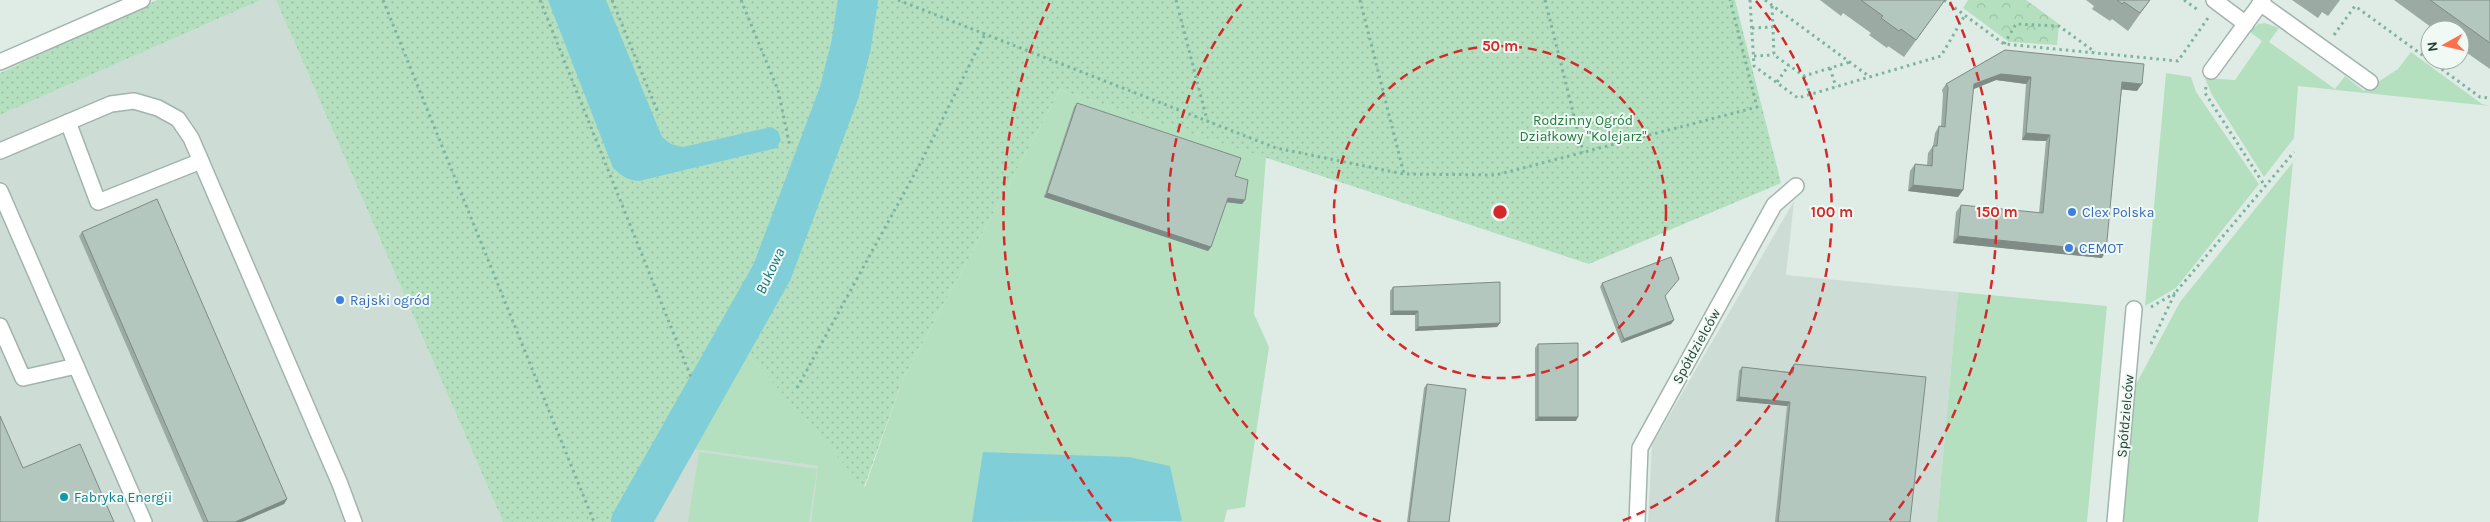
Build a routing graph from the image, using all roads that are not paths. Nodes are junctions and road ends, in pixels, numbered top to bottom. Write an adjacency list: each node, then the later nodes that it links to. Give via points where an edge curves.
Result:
1 (142, 0): 5 (street)
2 (2216, 1): 4 (street)
3 (2262, 2): 4 (street); 7 (street)
4 (2246, 24): 6 (street)
5 (0, 62)
6 (2211, 71)
7 (2370, 82)
8 (68, 122): 9 (street); 10 (street, via 111,104 134,100 178,119); 10 (street, via 98,202)
9 (0, 151)
10 (201, 161): 17 (street)
11 (1796, 186): 18 (street, Spółdzielców, via 1774,205 1640,448)
12 (0, 191): 15 (street)
13 (2134, 309): 19 (street, Spółdzielców)
14 (0, 326): 15 (street, via 23,378)
15 (76, 366): 16 (street)
16 (144, 522)
17 (354, 522)
18 (1637, 522)
19 (2115, 522)

